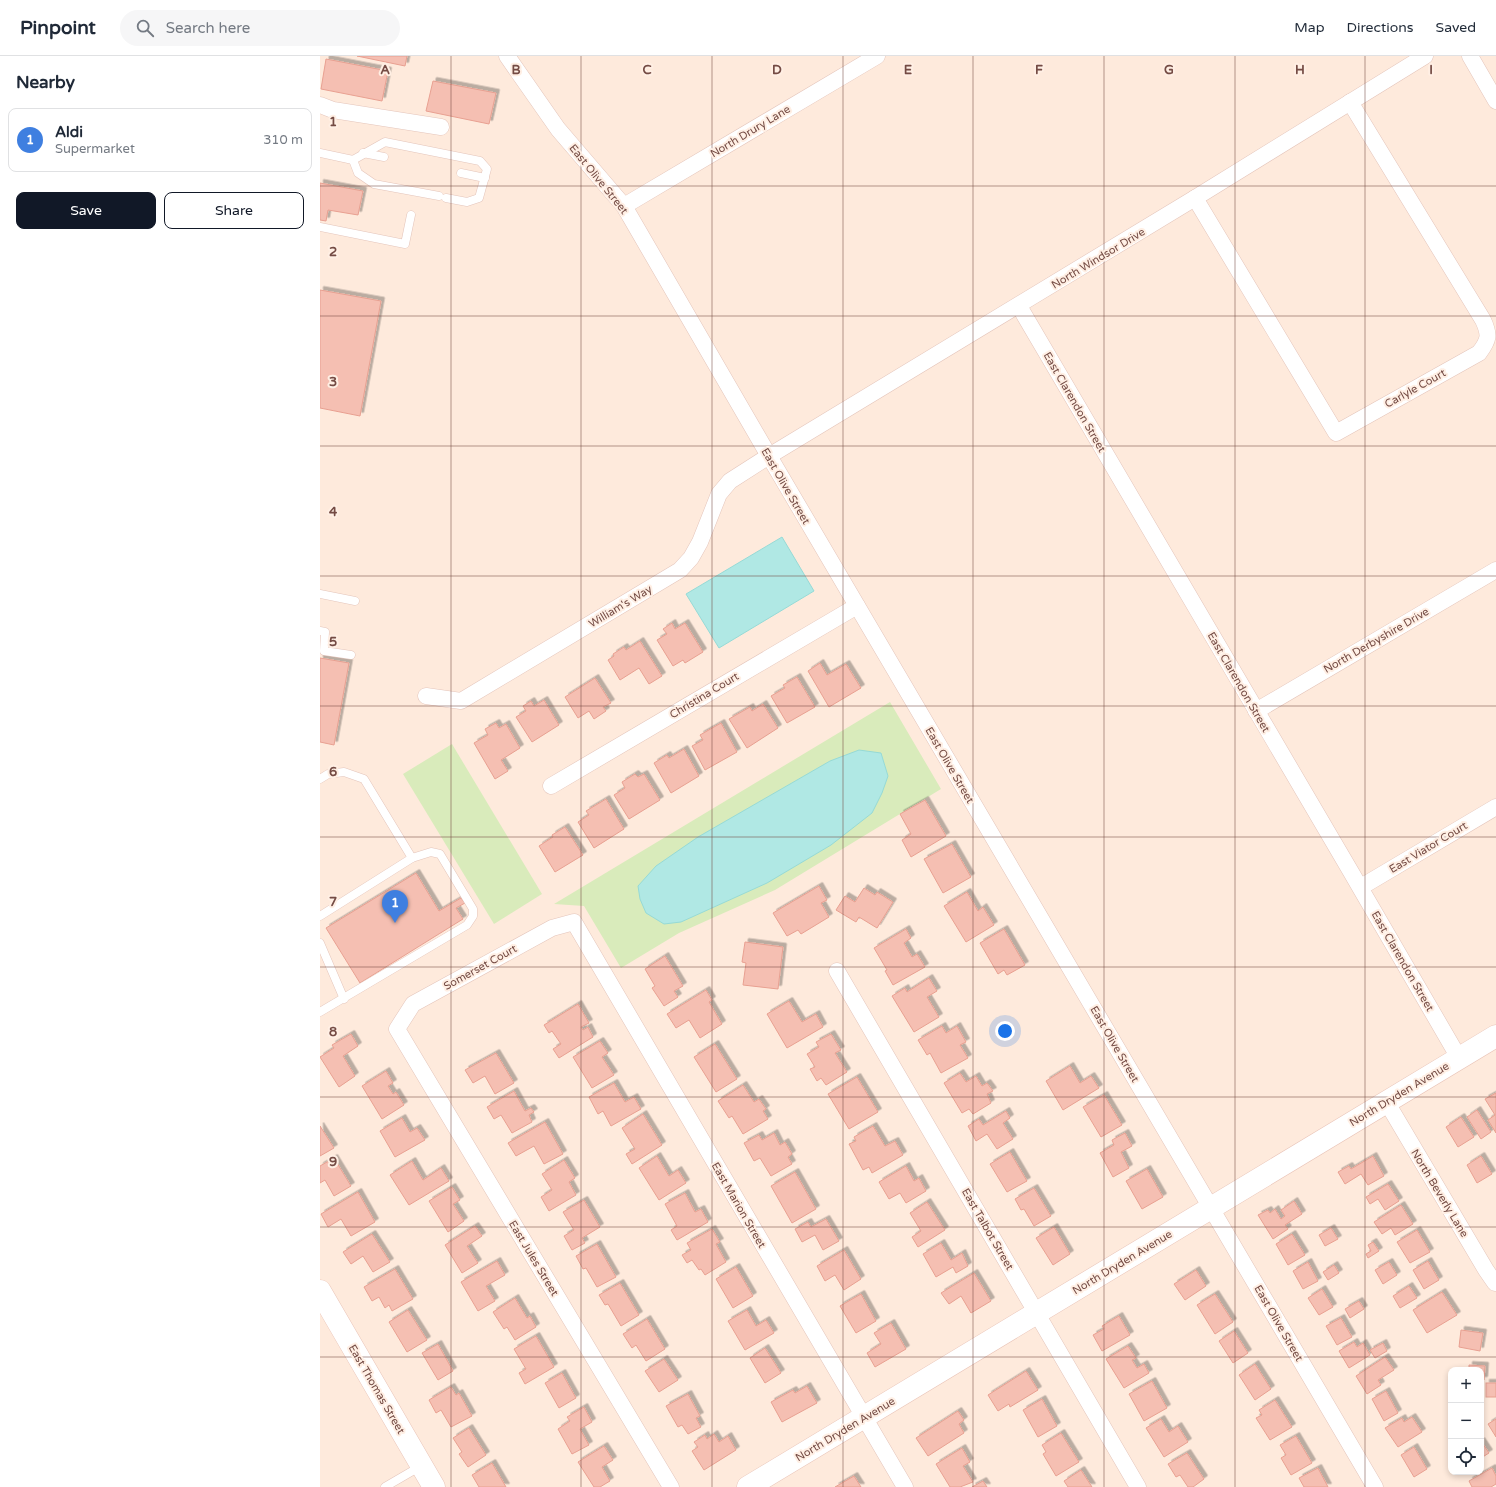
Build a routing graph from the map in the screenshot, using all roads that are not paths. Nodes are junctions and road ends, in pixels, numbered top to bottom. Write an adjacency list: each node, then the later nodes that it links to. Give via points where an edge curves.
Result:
1 (507, 56): 16 (street, East Olive Street, via 558,129)
2 (877, 56): 16 (street, North Drury Lane)
3 (1425, 56): 6 (street, North Windsor Drive)
4 (1470, 56): 5 (street)
5 (1496, 101)
6 (1350, 102): 15 (street, North Windsor Drive); 15 (street, Carlyle Court, via 1483,320 1488,330 1488,339 1479,353 1336,433)
7 (320, 105): 8 (street, via 333,110)
8 (441, 127)
9 (320, 153): 12 (lane)
10 (363, 154): 11 (lane); 12 (lane); 14 (lane, via 385,142 436,152 480,161 487,169)
11 (384, 157)
12 (353, 160): 14 (lane, via 358,173 374,184 467,202 479,198)
13 (461, 173): 14 (lane)
14 (485, 178)
15 (1195, 198): 19 (street, North Windsor Drive)
16 (624, 206): 20 (street, East Olive Street)
17 (411, 215): 18 (lane, via 405,244)
18 (320, 227)
19 (1019, 306): 20 (street, North Windsor Drive); 28 (street, East Clarendon Street)
20 (769, 456): 24 (street, East Olive Street); 27 (street, William's Way, via 730,481 719,494 700,542 680,570 461,701)
21 (1496, 570): 28 (street, North Derbyshire Drive)
22 (320, 594): 23 (lane)
23 (355, 601)
24 (857, 606): 30 (street, Christina Court); 44 (street, East Olive Street)
25 (320, 631): 26 (lane, via 325,632 324,651)
26 (352, 655)
27 (426, 696)
28 (1256, 711): 33 (street, East Clarendon Street)
29 (320, 779): 32 (lane, via 328,774 344,772 364,779)
30 (551, 786)
31 (1496, 807): 33 (street, East Viator Court)
32 (412, 858): 34 (lane); 38 (lane, via 431,852 440,854 473,909 473,916 467,925)
33 (1360, 888): 42 (street, East Clarendon Street)
34 (320, 916)
35 (574, 922): 40 (street, Somerset Court, via 552,928 413,1004); 48 (street, East Marion Street)
36 (320, 943): 38 (lane)
37 (837, 971): 47 (street, East Talbot Street)
38 (344, 999): 39 (lane)
39 (320, 1012)
40 (397, 1029): 52 (street, East Jules Street)
41 (1496, 1036): 42 (street, North Dryden Avenue)
42 (1459, 1058): 43 (street, North Dryden Avenue)
43 (1386, 1101): 44 (street, North Dryden Avenue); 45 (street, North Beverly Lane, via 1486,1270)
44 (1211, 1208): 47 (street, North Dryden Avenue); 56 (street, East Olive Street)
45 (1496, 1282)
46 (320, 1291): 49 (street, East Thomas Street)
47 (1037, 1313): 48 (street, North Dryden Avenue); 55 (street, East Talbot Street)
48 (864, 1418): 53 (street, North Dryden Avenue); 54 (street, East Marion Street)
49 (422, 1466): 50 (lane); 51 (street, East Thomas Street)
50 (385, 1487)
51 (434, 1487)
52 (672, 1487)
53 (748, 1487)
54 (905, 1487)
55 (1138, 1487)
56 (1375, 1487)

